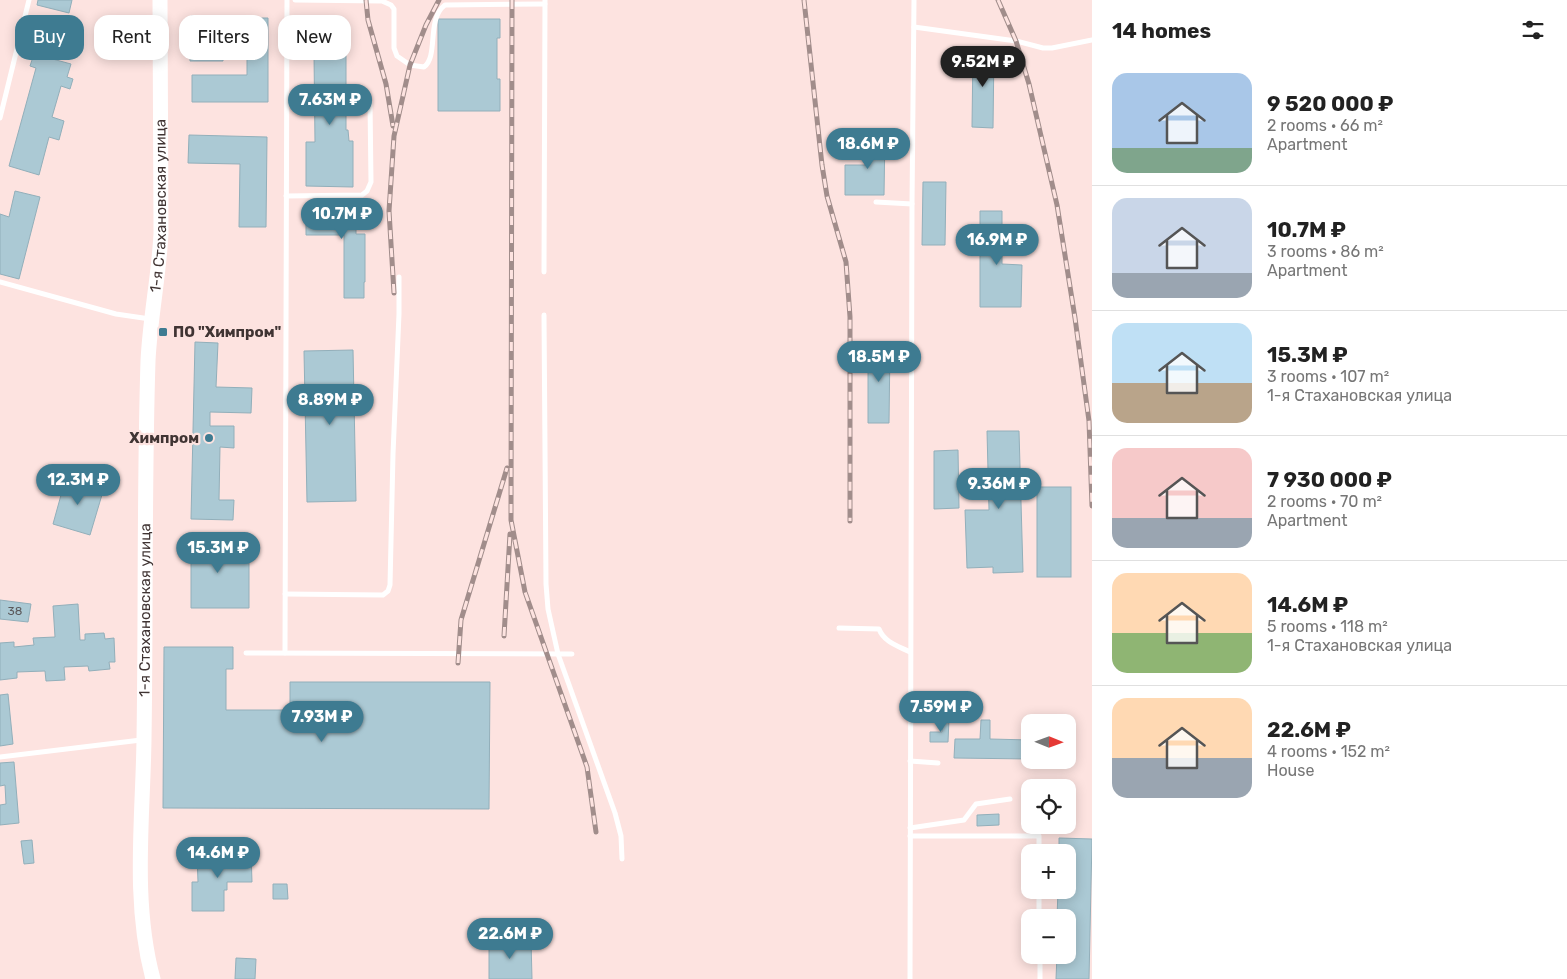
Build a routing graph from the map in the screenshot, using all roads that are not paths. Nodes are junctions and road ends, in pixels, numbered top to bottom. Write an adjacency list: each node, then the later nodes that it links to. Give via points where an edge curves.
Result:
1 (30, 0): 10 (lane)
2 (160, 0): 18 (main road, 1-я Стахановская улица, via 161,234)
3 (288, 0): 11 (lane)
4 (295, 0): 6 (lane, via 382,1 391,5 397,56 417,67 424,67 429,60 436,15 445,5)
5 (914, 0): 7 (lane)
6 (544, 2): 14 (lane)
7 (914, 27): 8 (lane, via 1016,41 1043,48); 13 (lane)
8 (1092, 40)
9 (370, 102): 11 (lane, via 371,182 368,191 362,195)
10 (0, 118)
11 (286, 196): 19 (lane)
12 (876, 202): 13 (lane)
13 (912, 204): 21 (lane)
14 (544, 272)
15 (399, 277): 19 (lane, via 388,592 382,595)
16 (0, 282): 18 (lane, via 116,314)
17 (544, 315): 24 (lane, via 546,584)
18 (152, 320): 26 (main road, 1-я Стахановская улица, via 148,360)
19 (285, 594): 23 (lane)
20 (839, 628): 21 (lane, via 879,629 890,643)
21 (910, 652): 28 (lane)
22 (246, 653): 23 (lane)
23 (285, 653): 24 (lane)
24 (558, 654): 25 (lane); 34 (lane, via 615,813)
25 (572, 654)
26 (144, 740): 27 (lane); 36 (main road, 1-я Стахановская улица, via 142,915)
27 (0, 756)
28 (910, 761): 29 (lane); 31 (lane)
29 (938, 763)
30 (1010, 799): 31 (lane, via 976,804 964,820)
31 (910, 828): 32 (lane)
32 (910, 836): 33 (lane, via 1039,836); 37 (lane)
33 (1039, 844)
34 (622, 859)
35 (1040, 964): 38 (lane)
36 (153, 979)
37 (910, 979)
38 (1040, 979)

